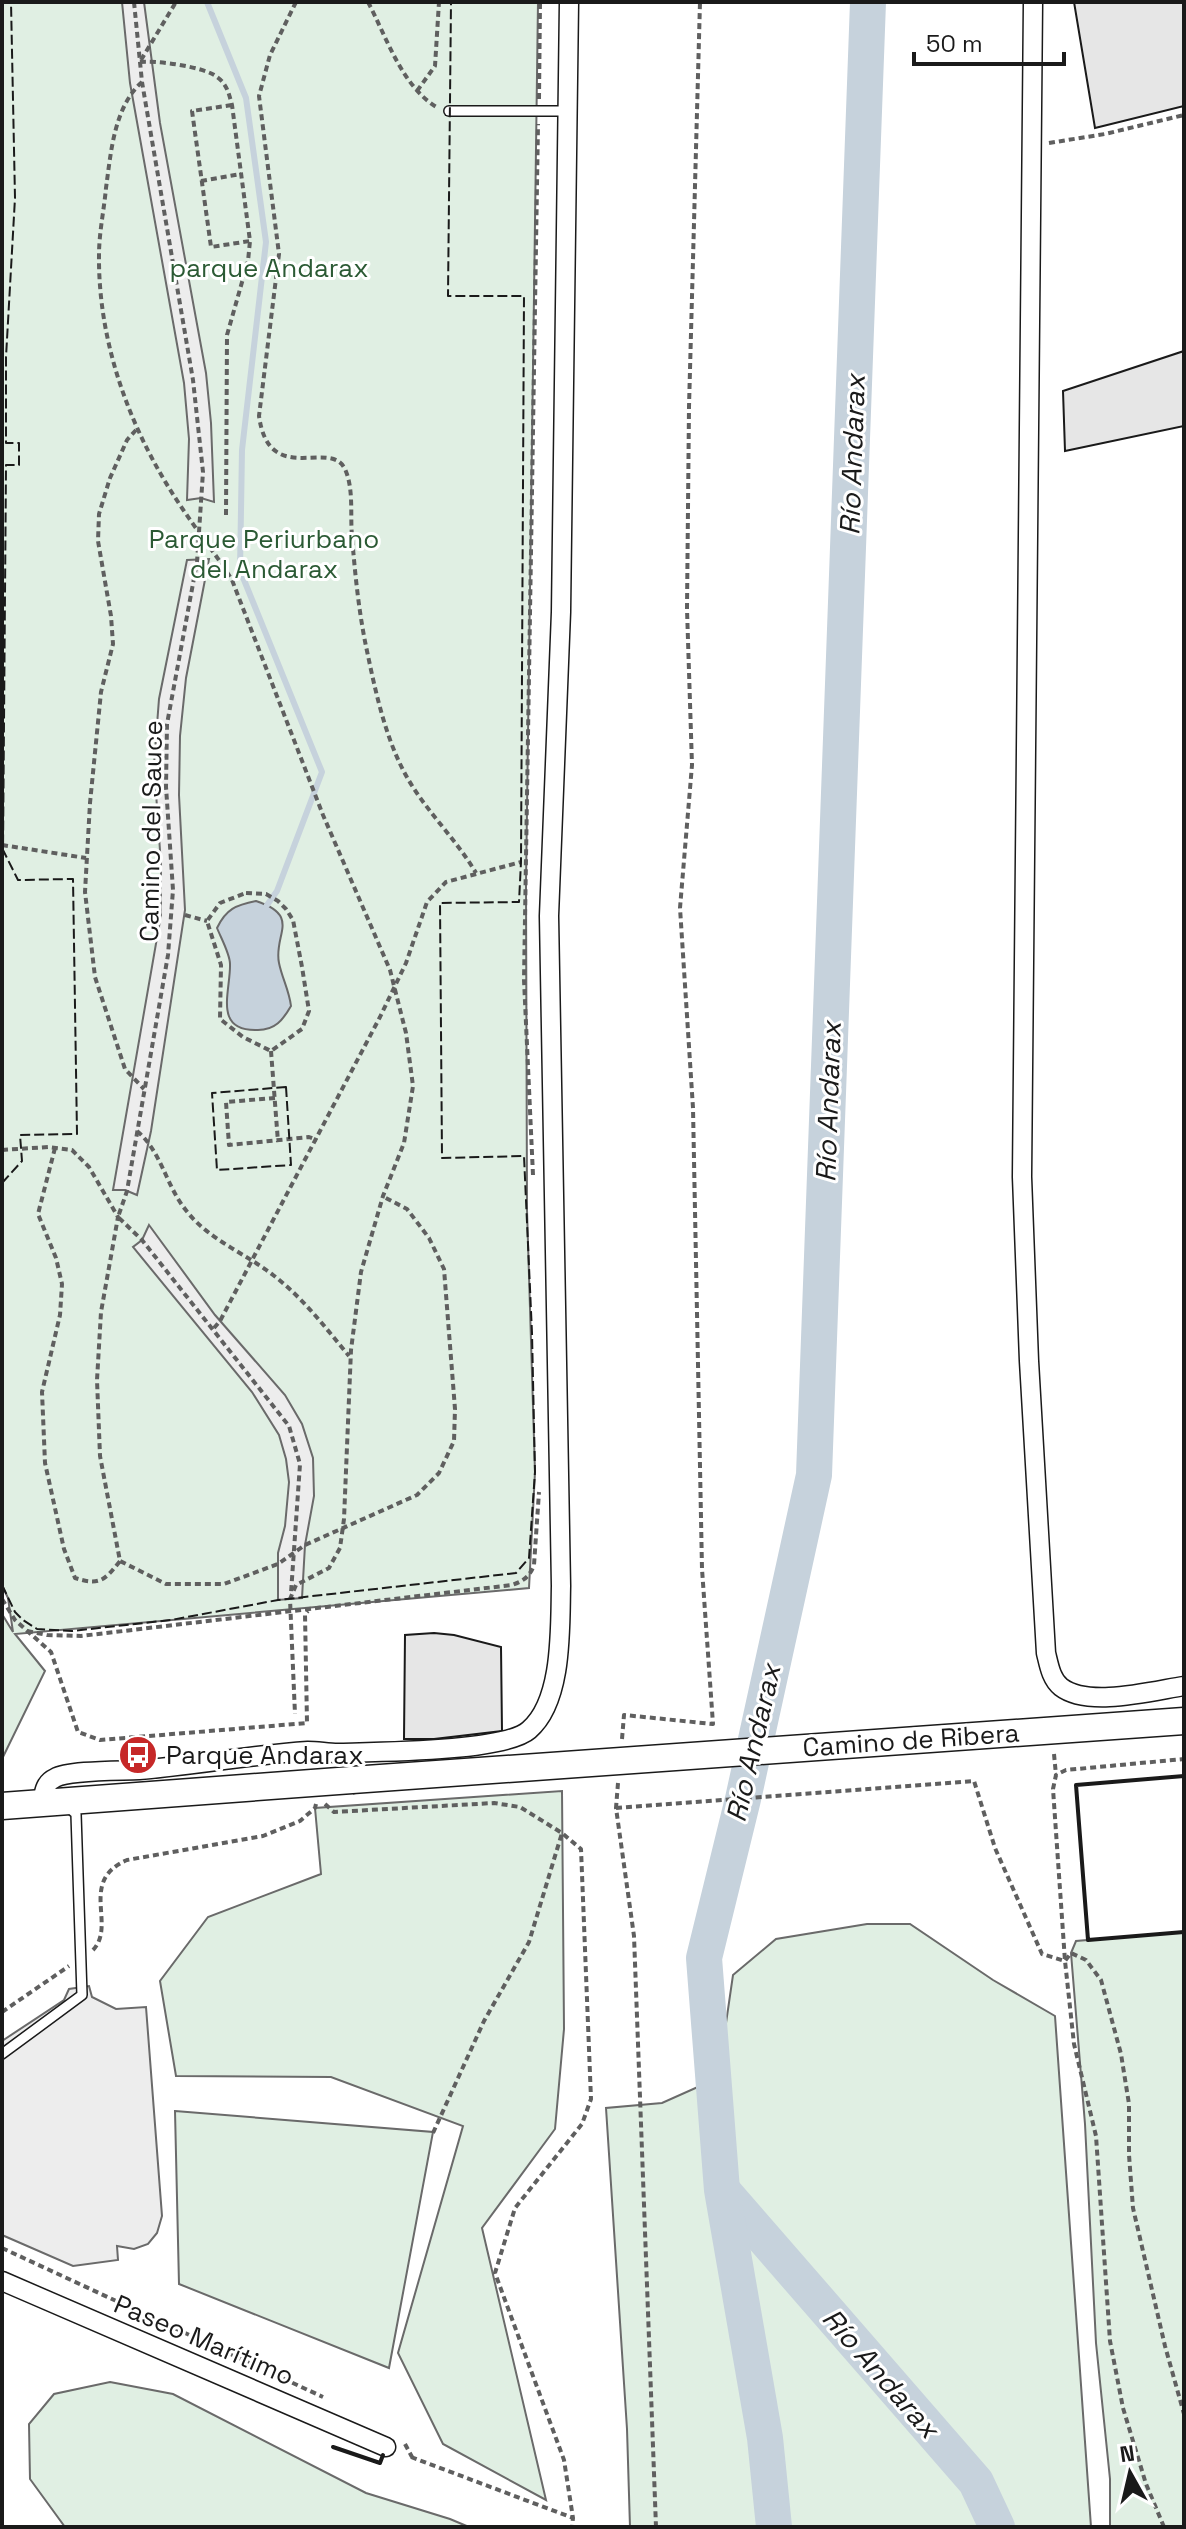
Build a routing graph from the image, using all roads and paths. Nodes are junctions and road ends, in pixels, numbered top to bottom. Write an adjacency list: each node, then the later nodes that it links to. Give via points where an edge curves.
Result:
1 (134, 2): 10 (path, Camino del Sauce)
2 (176, 2): 10 (path)
3 (296, 2): 28 (path, via 270,55 259,96 279,254 261,428 279,454 333,458 344,467 366,649 394,749 409,780)
4 (368, 2): 12 (path)
5 (439, 2): 12 (path, via 435,66)
6 (540, 2): 15 (path)
7 (569, 2): 16 (street)
8 (700, 2): 58 (path, via 688,438 692,765 680,908 693,1108 702,1569 713,1724 624,1715)
9 (1033, 2): 18 (street)
10 (140, 62): 11 (path, Camino del Sauce); 13 (path, via 215,74 227,87)
11 (142, 82): 22 (path, via 124,106 111,147 99,255 105,322); 24 (path, Camino del Sauce, via 193,380 203,472)
12 (417, 91): 14 (path, via 425,101)
13 (232, 105): 19 (path); 20 (path, via 192,111)
14 (449, 111): 15 (lane)
15 (539, 111): 16 (lane); 40 (path, via 524,980)
16 (567, 111): 62 (street, via 561,612 549,916 561,1586 550,1697 528,1732 499,1743 311,1751 73,1774 45,1785)
17 (1184, 115): 18 (path)
18 (1032, 146): 55 (street, via 1022,1177 1046,1653 1059,1685 1078,1696)
19 (241, 174): 20 (path); 21 (path)
20 (201, 181): 21 (path, via 211,247)
21 (250, 241): 23 (path, via 227,335)
22 (136, 430): 24 (path); 26 (path, via 110,478 99,514 113,644 101,692)
23 (226, 515)
24 (199, 532): 31 (path, via 232,580); 33 (path, Camino del Sauce, via 167,724 173,890 168,955)
25 (2, 845): 26 (path)
26 (86, 858): 33 (path, via 95,977 125,1069)
27 (521, 862): 28 (path)
28 (476, 873): 31 (path, via 446,882 427,902)
29 (185, 915): 30 (path)
30 (207, 921): 32 (path, via 221,965 220,1019); 32 (path, via 220,903 246,893 266,894 293,920 309,1011 302,1029)
31 (395, 987): 36 (path); 41 (path, via 413,1086 404,1143)
32 (271, 1051): 34 (path)
33 (144, 1089): 35 (path, Camino del Sauce)
34 (275, 1098): 37 (path); 37 (path, via 226,1102 229,1145)
35 (137, 1131): 42 (path, Camino del Sauce); 43 (path, via 149,1141 184,1209)
36 (317, 1140): 37 (path); 43 (path)
37 (278, 1142)
38 (55, 1148): 39 (path); 42 (path, via 72,1150 89,1167); 49 (path, via 38,1214 62,1284 42,1392 45,1463 75,1578 89,1583 105,1579)
39 (2, 1150)
40 (533, 1178)
41 (383, 1196): 45 (path, via 361,1272); 47 (path, via 407,1209 444,1269 454,1441 439,1473 417,1495)
42 (118, 1217): 44 (path); 49 (path, Camino del Sauce, via 101,1312 97,1380 100,1456)
43 (253, 1261): 44 (path); 45 (path, via 302,1300)
44 (214, 1328): 48 (path, via 289,1426 300,1464)
45 (350, 1357): 47 (path)
46 (539, 1478): 52 (path, via 534,1565 522,1582)
47 (343, 1528): 48 (path); 51 (path, via 329,1568 296,1585)
48 (294, 1551): 49 (path, via 278,1564 224,1584 166,1584); 51 (path)
49 (120, 1561)
50 (2, 1599): 54 (path)
51 (290, 1599): 53 (path)
52 (310, 1610): 53 (path); 54 (path, via 305,1614 307,1723 109,1740 82,1735 55,1660)
53 (291, 1612): 54 (path, via 81,1636); 56 (path)
54 (27, 1631)
55 (1184, 1686)
56 (295, 1714)
57 (1184, 1721): 61 (main road, Camino de Ribera, bridge, via 352,1780)
58 (622, 1746)
59 (1184, 1759): 67 (path, via 1056,1775)
60 (619, 1777): 64 (path)
61 (319, 1789): 62 (main road, Camino de Ribera); 65 (path, via 325,1807 334,1812 494,1803 520,1807); 66 (path, via 315,1808 286,1828 118,1864 102,1883 101,1935)
62 (52, 1802): 63 (main road, Camino de Ribera); 70 (lane, via 76,1814 82,1995)
63 (2, 1806)
64 (616, 1808): 67 (path, via 974,1781 995,1848 1042,1954); 81 (path, via 634,1936)
65 (562, 1833): 71 (path, via 529,1942 484,2021); 79 (path, via 581,1849 591,2099 582,2124 515,2208 495,2273 564,2460)
66 (91, 1953)
67 (1065, 1961): 75 (path, via 1071,1953 1086,1960 1101,1980 1121,2054 1129,2104 1133,2208); 82 (path, via 1076,2057 1096,2136 1112,2351 1123,2408)
68 (69, 1966): 69 (path)
69 (2, 2012)
70 (2, 2054)
71 (433, 2133)
72 (2, 2248): 74 (path)
73 (2, 2281): 77 (street, Paseo Marítimo)
74 (331, 2401)
75 (1184, 2414)
76 (405, 2444): 78 (path)
77 (386, 2447): 78 (path)
78 (412, 2457): 79 (path)
79 (573, 2518): 80 (path)
80 (572, 2527)
81 (656, 2527)
82 (1164, 2527)

